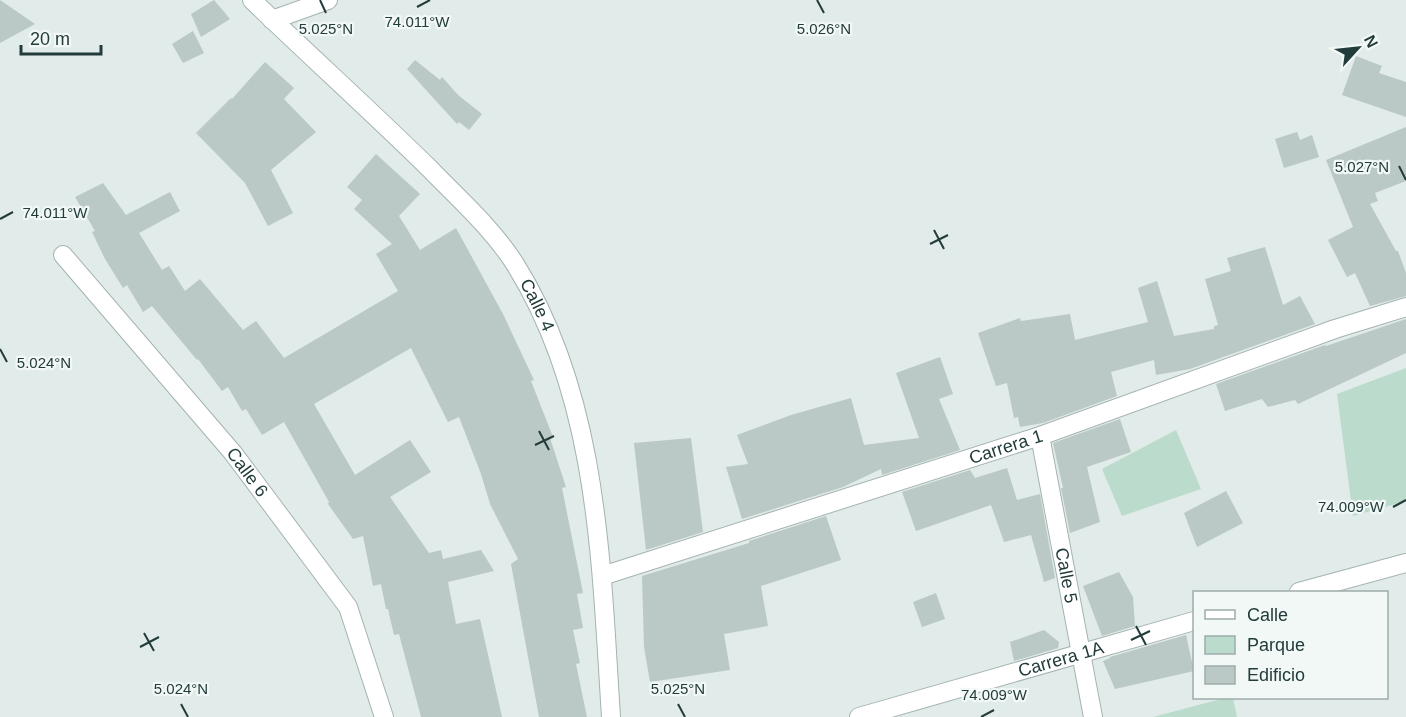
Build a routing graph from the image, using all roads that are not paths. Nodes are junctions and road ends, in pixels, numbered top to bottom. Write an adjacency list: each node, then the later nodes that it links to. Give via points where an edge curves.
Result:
1 (252, 0): 3 (street, Calle 4)
2 (328, 0): 3 (street)
3 (272, 20): 8 (street, Calle 4, via 407,147 482,222 514,262 540,309 567,379 588,462)
4 (63, 255): 12 (street, Calle 6, via 234,453 348,608)
5 (1406, 307): 6 (street, Carrera 1, via 1335,328)
6 (1040, 436): 8 (street, Carrera 1); 11 (street, Calle 5)
7 (1406, 563): 9 (street)
8 (602, 576): 13 (street, Calle 4)
9 (1303, 591)
10 (1193, 621): 11 (street, Carrera 1A)
11 (1080, 653): 14 (street, Carrera 1A); 15 (street, Calle 5)
12 (384, 717)
13 (611, 717)
14 (859, 717)
15 (1093, 717)

